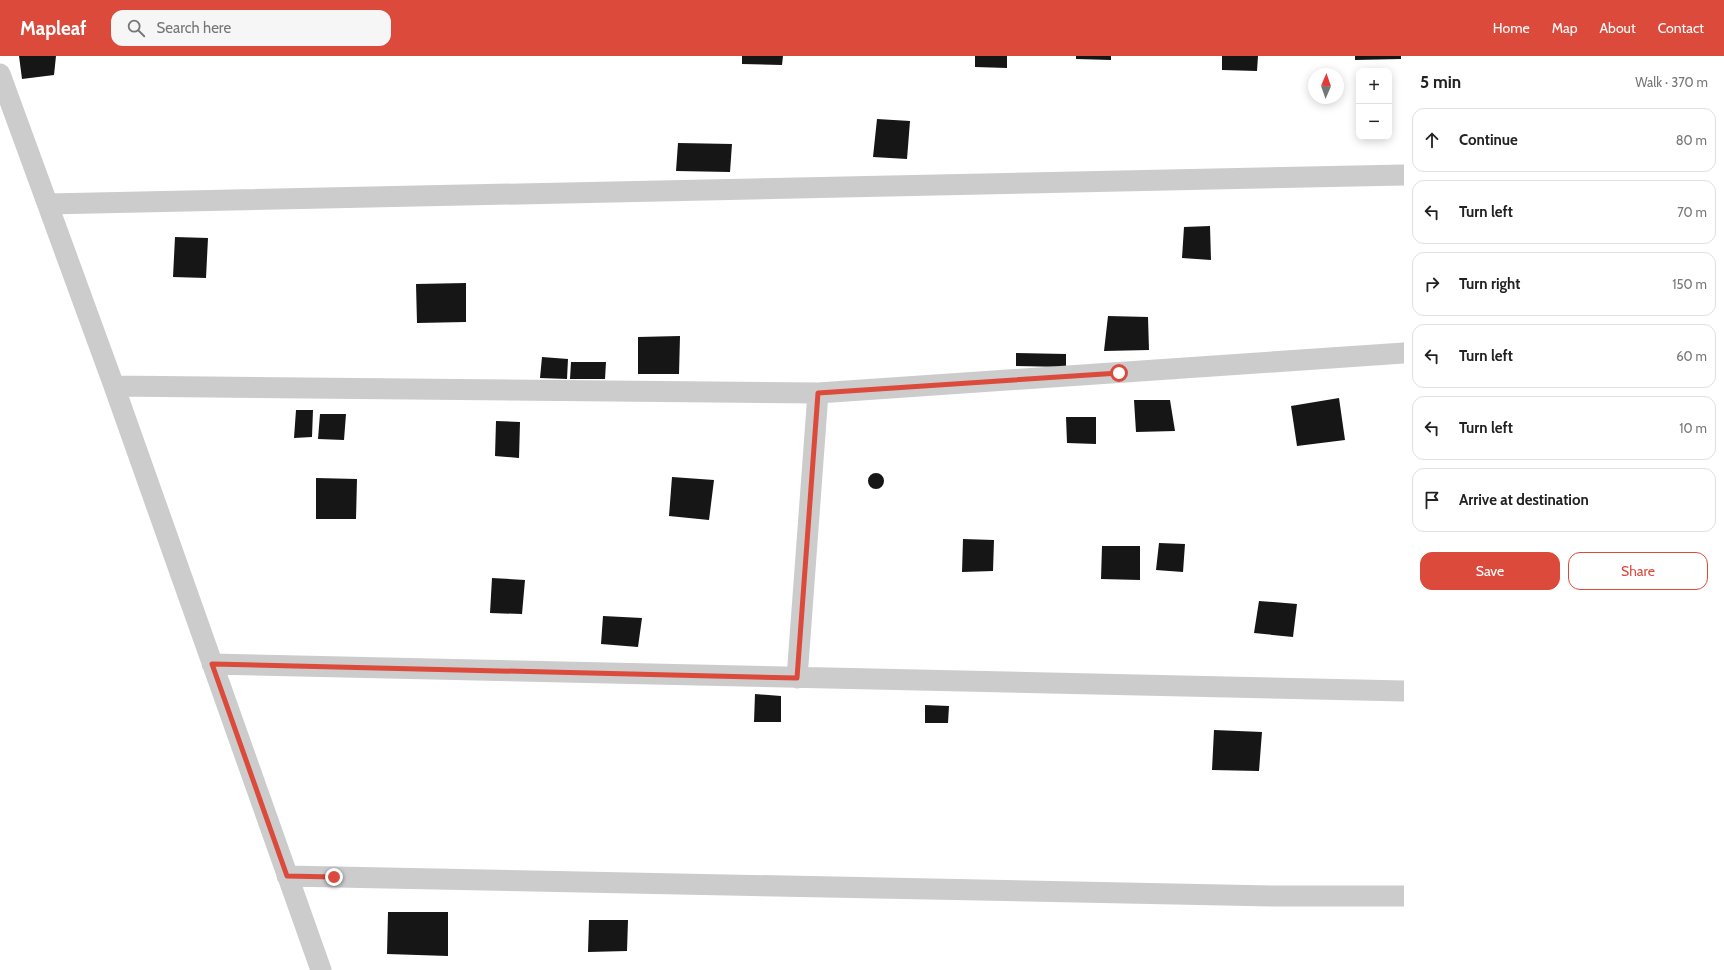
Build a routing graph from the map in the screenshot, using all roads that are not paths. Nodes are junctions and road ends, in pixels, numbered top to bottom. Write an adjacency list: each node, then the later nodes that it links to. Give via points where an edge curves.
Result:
1 (0, 74): 3 (street)
2 (1404, 175): 3 (street)
3 (48, 204): 5 (street)
4 (1404, 353): 6 (street)
5 (114, 386): 6 (street); 7 (street)
6 (818, 393): 8 (street)
7 (212, 664): 8 (street); 10 (street)
8 (797, 678): 9 (street)
9 (1404, 691)
10 (287, 876): 11 (street, via 1266,896); 12 (street)
11 (1404, 896)
12 (321, 970)

